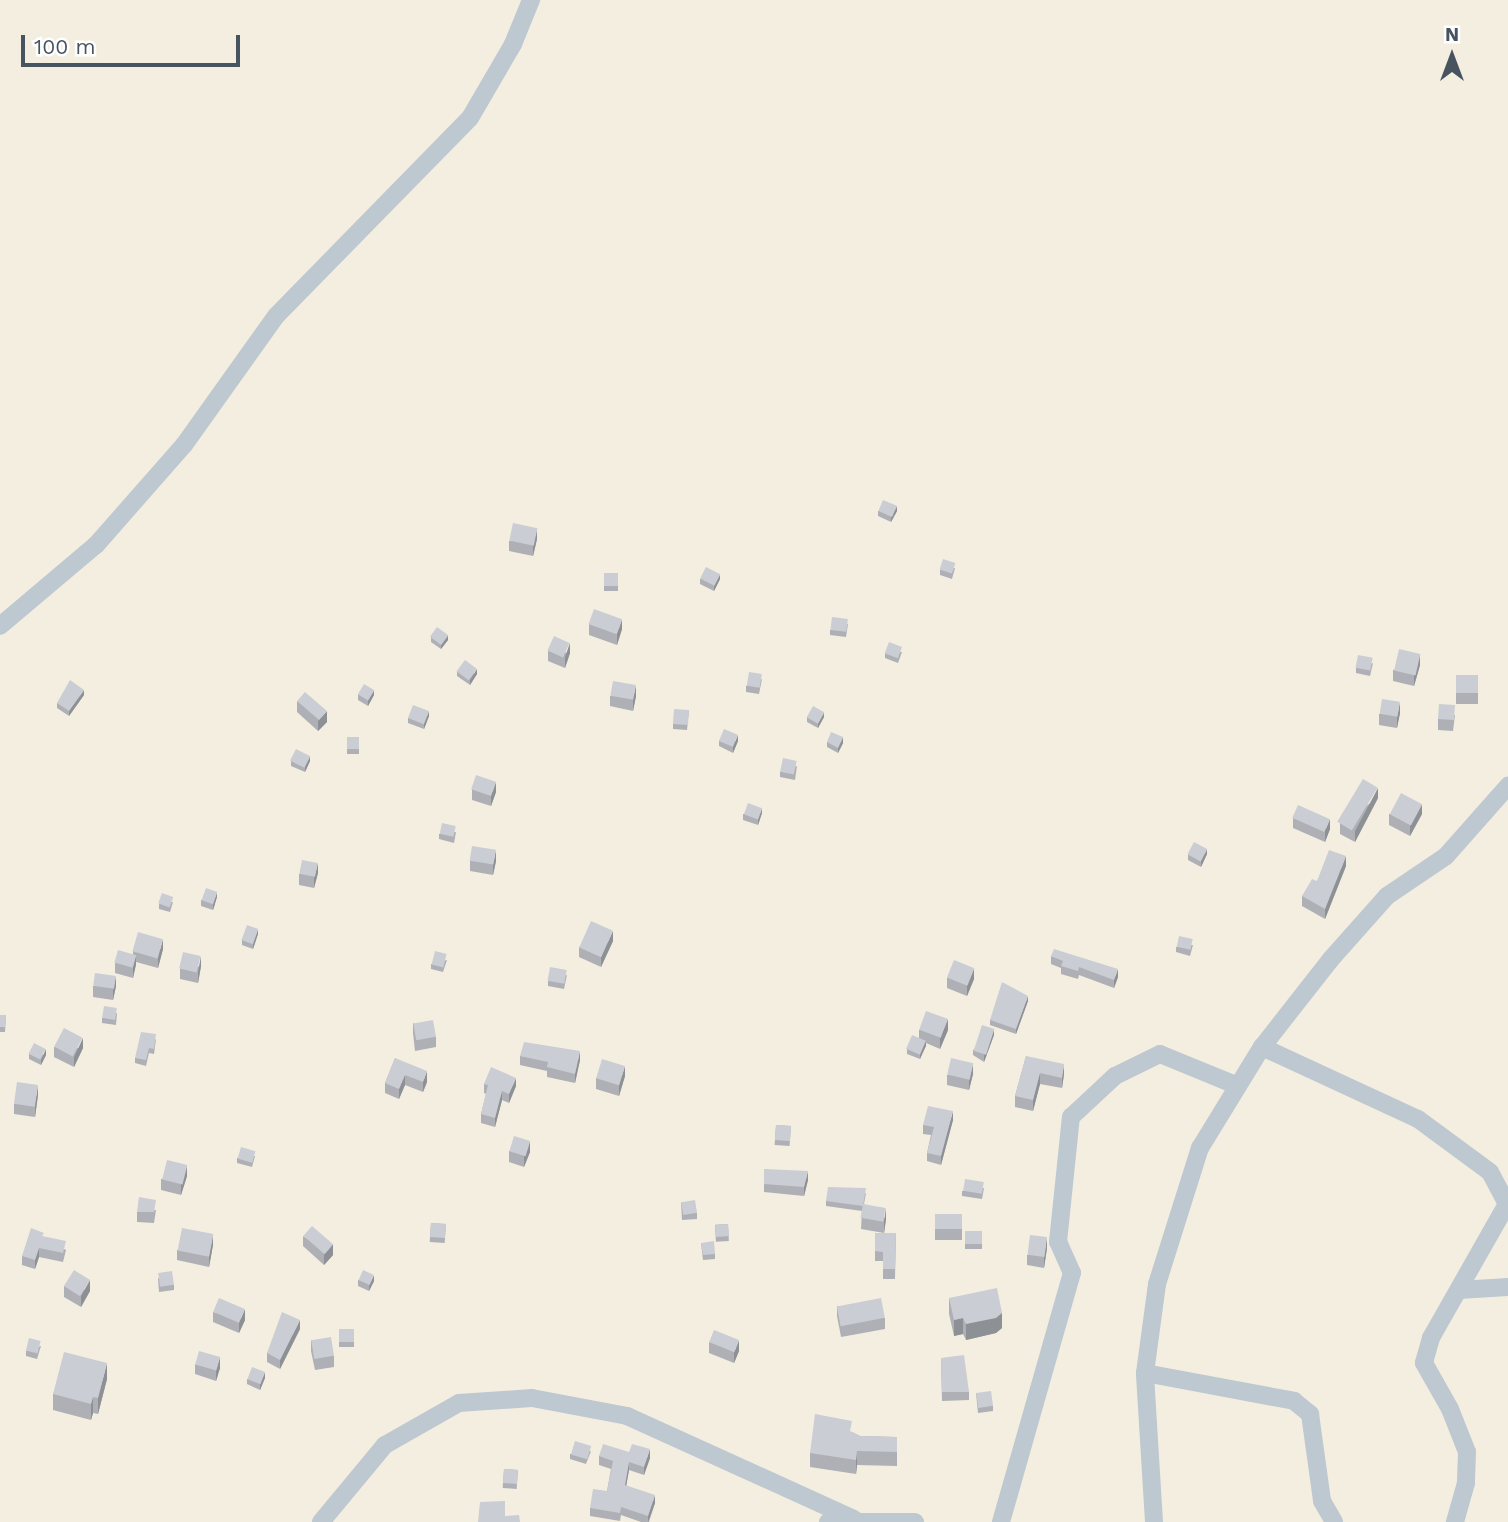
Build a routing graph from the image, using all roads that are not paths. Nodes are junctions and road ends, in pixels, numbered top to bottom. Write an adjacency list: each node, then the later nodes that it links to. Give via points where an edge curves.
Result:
1 (531, 0): 2 (street, via 513,44 470,118 276,316 184,445 96,545)
2 (0, 626)
3 (1507, 783): 4 (street, via 1446,856 1387,897)
4 (1262, 1048): 5 (street); 7 (street, via 1418,1119 1490,1172 1507,1204)
5 (1238, 1086): 8 (street, via 1200,1148 1175,1217 1157,1284); 13 (street, via 1160,1055 1115,1076 1071,1117 1058,1242 1073,1273)
6 (1508, 1287): 7 (street)
7 (1459, 1290): 16 (street, via 1431,1338 1424,1363 1467,1452 1466,1483)
8 (1145, 1373): 14 (street); 15 (street, via 1294,1401 1310,1414 1322,1501)
9 (854, 1519): 10 (street, via 627,1416 532,1398 460,1403 386,1445); 11 (street); 12 (street)
10 (321, 1522)
11 (828, 1522)
12 (915, 1522)
13 (1001, 1522)
14 (1154, 1522)
15 (1334, 1522)
16 (1455, 1522)

